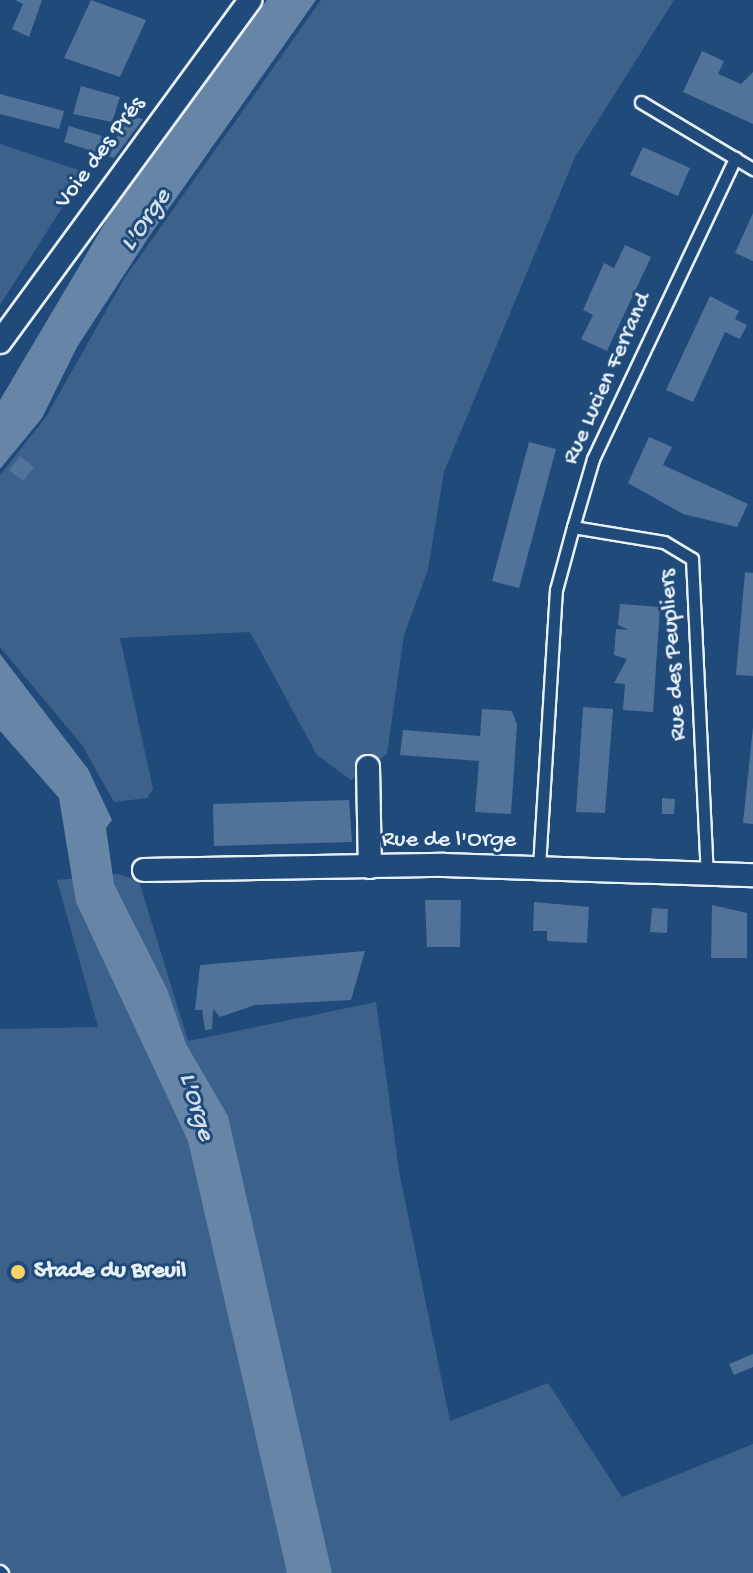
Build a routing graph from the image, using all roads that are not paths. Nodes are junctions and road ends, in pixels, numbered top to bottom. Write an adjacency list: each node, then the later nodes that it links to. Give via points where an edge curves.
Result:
1 (250, 0): 5 (street, Voie des Prés)
2 (641, 102): 3 (lane)
3 (735, 158): 4 (lane); 6 (lane, Rue Lucien Ferrand, via 593,459)
4 (753, 169)
5 (0, 342)
6 (573, 527): 9 (lane, Rue Lucien Ferrand, via 556,590); 11 (lane, Rue des Peupliers, via 664,542 692,559)
7 (368, 767): 8 (street)
8 (370, 867): 9 (street, Rue de l'Orge); 10 (street, Rue de l'Orge)
9 (539, 867): 11 (street, Rue de l'Orge)
10 (144, 870)
11 (707, 874): 12 (street, Rue de l'Orge)
12 (753, 875)

